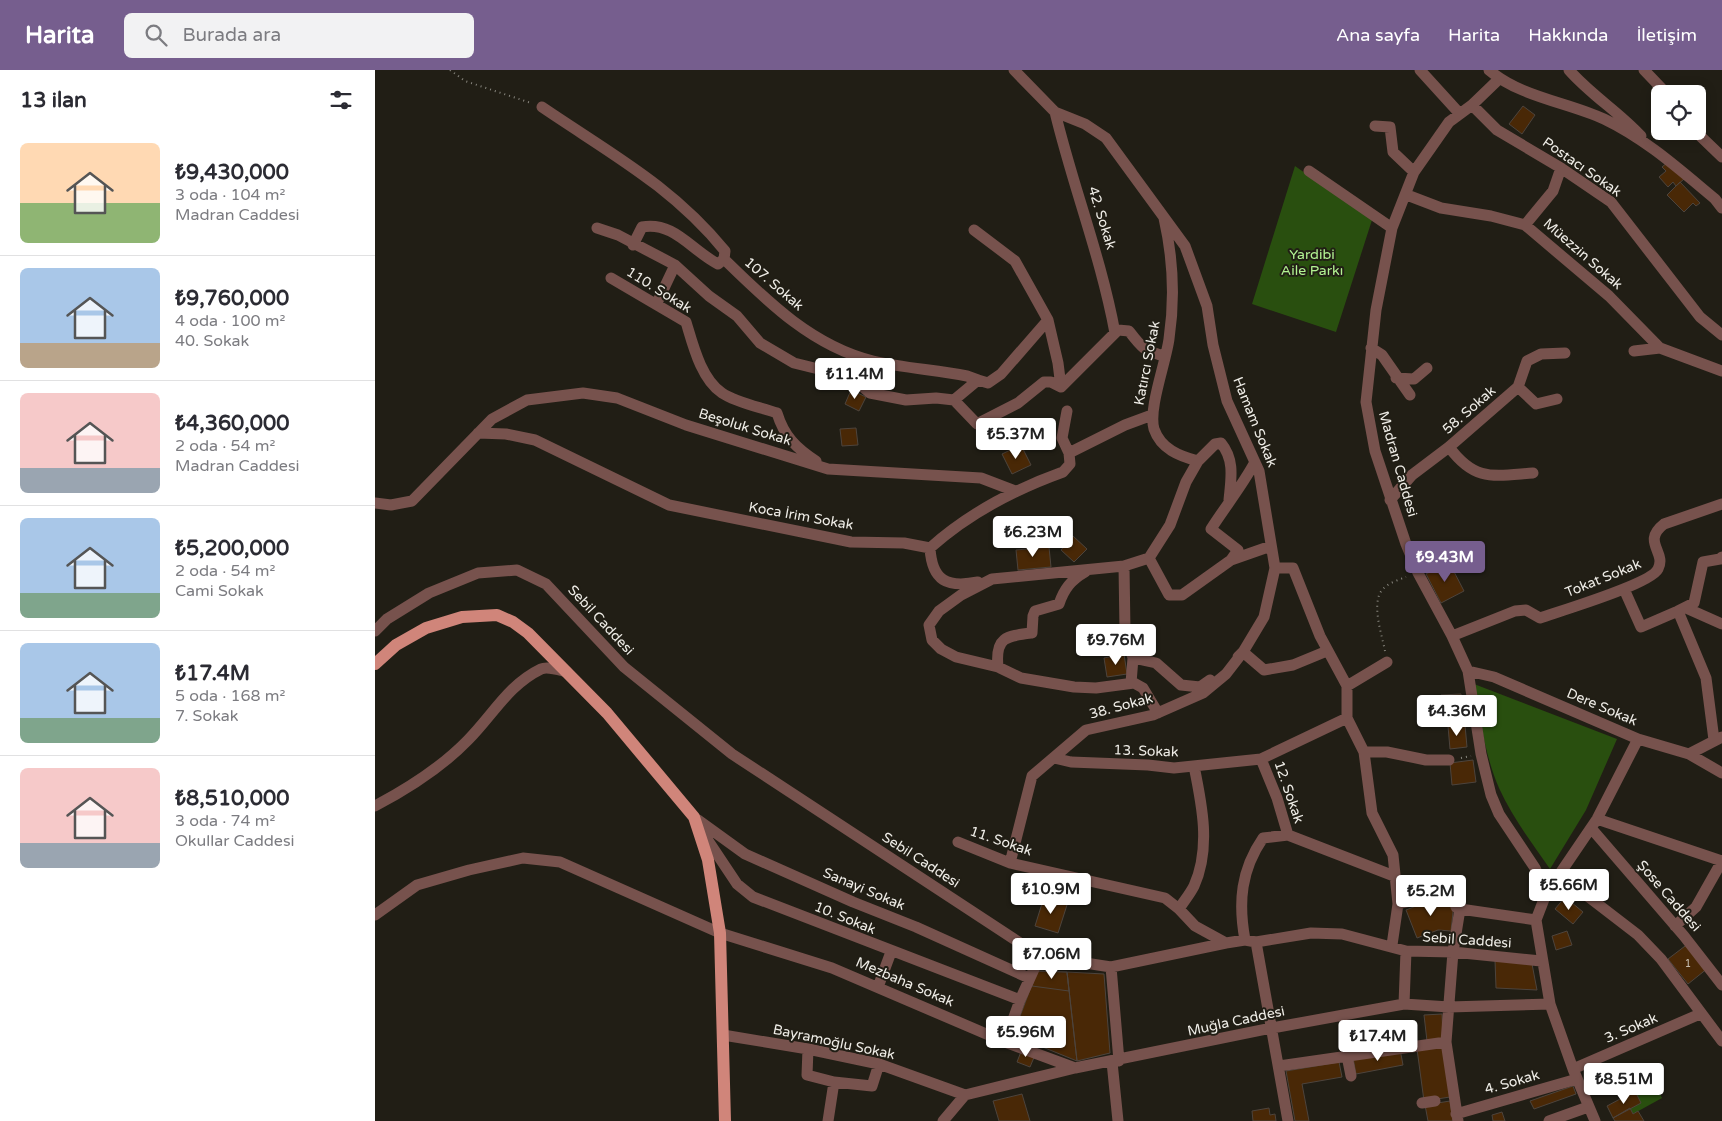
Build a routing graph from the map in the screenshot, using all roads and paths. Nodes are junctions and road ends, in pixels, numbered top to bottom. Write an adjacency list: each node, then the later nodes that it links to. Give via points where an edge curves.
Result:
1 (450, 70): 10 (path, via 465,81)
2 (1014, 70): 11 (street, Hamam Sokak)
3 (1420, 70): 12 (street)
4 (1489, 70): 7 (street)
5 (1569, 70): 15 (street, via 1597,99 1625,118)
6 (1644, 70): 8 (street)
7 (1499, 79): 9 (street, Madran Caddesi); 15 (street, via 1604,119)
8 (1658, 85)
9 (1472, 104): 12 (street, Madran Caddesi); 17 (street, Postacı Sokak, via 1497,130)
10 (543, 107): 28 (street, 107. Sokak, via 668,192 725,251)
11 (1055, 112): 22 (street, Hamam Sokak, via 1085,124 1106,138); 33 (street, 42. Sokak, via 1101,265)
12 (1460, 114): 19 (street, Madran Caddesi, via 1449,122)
13 (1375, 126): 19 (street, via 1390,128 1393,152)
14 (1704, 140): 16 (street)
15 (1649, 145): 21 (street)
16 (1722, 157)
17 (1561, 168): 23 (street, via 1553,191); 34 (street, Postacı Sokak, via 1611,202 1700,317)
18 (1309, 170): 25 (street)
19 (1414, 172): 20 (street, Madran Caddesi)
20 (1407, 195): 23 (street, Müezzin Sokak, via 1441,208); 25 (street, Madran Caddesi)
21 (1720, 204)
22 (1163, 216): 39 (street, Katırcı Sokak, via 1171,249 1172,279 1170,332); 55 (street, Hamam Sokak, via 1185,246 1195,272 1207,306 1227,401)
23 (1525, 225): 36 (street, Müezzin Sokak, via 1609,296)
24 (597, 228): 27 (street, via 618,235)
25 (1392, 228): 35 (street, Madran Caddesi)
26 (974, 230): 32 (street, via 1015,261)
27 (633, 245): 28 (street, via 641,227 653,225 667,228 718,264); 29 (street)
28 (724, 259): 43 (street, 107. Sokak, via 771,305 814,336 843,351 873,361 959,374)
29 (675, 265): 31 (street); 47 (street, via 737,316 760,343 794,363 851,378 870,393 906,400)
30 (611, 278): 31 (street, 110. Sokak)
31 (657, 303): 56 (street, 110. Sokak, via 687,322 702,366 722,393 777,413 788,439 801,452)
32 (1048, 320): 43 (street, via 1001,374 988,383); 44 (street)
33 (1115, 333): 39 (street, via 1118,330 1129,331 1139,347); 44 (street)
34 (1722, 336)
35 (1371, 348): 42 (street, via 1382,354); 60 (street, Madran Caddesi, via 1366,402 1369,427)
36 (1660, 348): 37 (street); 41 (street, Müezzin Sokak)
37 (1634, 351)
38 (1565, 353): 45 (street, 58. Sokak, via 1541,354 1527,361)
39 (1165, 356): 50 (street, Katırcı Sokak)
40 (1427, 368): 42 (street, via 1415,379)
41 (1722, 371)
42 (1396, 378): 46 (street)
43 (978, 380): 47 (street)
44 (1061, 387): 47 (street, via 1044,382 1018,403 977,424)
45 (1518, 387): 48 (street, via 1536,404); 52 (street, 58. Sokak)
46 (1410, 395)
47 (954, 400)
48 (1557, 400)
49 (1067, 411): 53 (street, via 1063,438)
50 (1152, 415): 53 (street, via 1125,424); 54 (street, Katırcı Sokak, via 1154,429 1164,447)
51 (477, 432): 56 (street, Beşoluk Sokak, via 492,419 527,400 583,393 617,398 686,426); 61 (street, Beşoluk Sokak, via 412,501 391,505); 64 (street, Koca İrim Sokak, via 535,440 669,505 851,542 904,543)
52 (1449, 447): 57 (street, via 1461,463 1476,472 1491,476); 60 (street, 58. Sokak, via 1412,475)
53 (1069, 453): 58 (street, via 1069,464 1063,472)
54 (1198, 461): 59 (street, via 1215,444 1221,443 1228,452 1231,469); 66 (street, via 1186,482 1170,525)
55 (1255, 462): 59 (street, via 1243,485); 63 (street, Hamam Sokak, via 1262,481)
56 (828, 469): 58 (street, Beşoluk Sokak, via 981,478)
57 (1533, 472)
58 (1015, 491): 64 (street, via 962,522)
59 (1229, 500): 67 (street, via 1211,529 1238,550)
60 (1390, 500): 71 (street, Madran Caddesi)
61 (375, 503)
62 (1722, 504): 73 (street, Tokat Sokak, via 1664,524 1656,530 1653,538 1659,568)
63 (1271, 546): 67 (street); 69 (street, Hamam Sokak)
64 (930, 548): 72 (street, via 931,565 939,577 949,583 959,585)
65 (1722, 557): 74 (street, via 1703,562 1693,603)
66 (1149, 558): 67 (street, via 1169,595 1182,595); 68 (street)
67 (1231, 560)
68 (1124, 566): 70 (street); 80 (street, via 1125,631)
69 (1275, 568): 78 (street, via 1293,568); 79 (street, 38. Sokak, via 1264,617)
70 (1089, 570): 72 (street); 83 (street, via 1074,578 1065,588 1059,604 1035,611 1032,633 1011,635 1002,640 996,653)
71 (1418, 573): 77 (street, Madran Caddesi); 81 (path, via 1391,583 1382,590 1378,600)
72 (992, 579): 83 (street, via 961,595 939,612 929,625 932,640 941,650)
73 (1624, 588): 74 (street, via 1641,627); 77 (street, Tokat Sokak, via 1540,618 1526,610 1515,610)
74 (1682, 610): 75 (street); 90 (street, via 1706,678)
75 (1722, 624)
76 (375, 631): 123 (street, Sebil Caddesi, via 387,619 429,593 478,573 517,570 539,580 624,667 732,754)
77 (1453, 636): 84 (street, Madran Caddesi)
78 (1327, 651): 79 (street, via 1293,665 1264,670); 87 (street)
79 (1243, 652): 80 (street, via 1200,687 1181,684 1156,663); 88 (street, 38. Sokak, via 1226,674 1203,693)
80 (1133, 658): 86 (street)
81 (1387, 662): 87 (street)
82 (375, 664): 85 (main road, via 396,645 425,628 462,616 497,615 528,633)
83 (998, 668): 86 (street, via 1021,678 1074,687 1096,688)
84 (1468, 671): 91 (street, Dere Sokak, via 1494,677); 93 (street, Madran Caddesi)
85 (567, 672): 100 (street, via 543,668 517,683 469,740 409,788); 101 (main road, via 642,751)
86 (1131, 683): 88 (street, via 1143,688)
87 (1347, 686): 89 (street)
88 (1157, 713): 95 (street, 38. Sokak, via 1086,730)
89 (1347, 718): 92 (street); 96 (street, 13. Sokak)
90 (1718, 738): 94 (street)
91 (1638, 739): 94 (street, Dere Sokak); 102 (street)
92 (1364, 752): 97 (street); 108 (street, via 1373,813 1393,856)
93 (1481, 754): 97 (path); 109 (street, Madran Caddesi, via 1499,814 1535,868)
94 (1689, 754): 99 (street, Dere Sokak)
95 (1054, 758): 98 (street, 13. Sokak, via 1108,765); 106 (street, via 1032,776)
96 (1261, 759): 98 (street, 13. Sokak); 103 (street, 12. Sokak)
97 (1449, 760)
98 (1194, 766): 111 (street, via 1202,804 1204,843 1194,885)
99 (1722, 773)
100 (375, 806)
101 (694, 817): 116 (main road, via 708,860); 121 (street, 10. Sokak, via 737,884 753,897); 126 (street, Sanayi Sokak, via 745,854)
102 (1594, 824): 105 (street); 107 (street); 115 (street, Şose Caddesi)
103 (1288, 835): 108 (street); 117 (street, via 1263,838 1252,855 1241,887 1241,906)
104 (958, 842): 106 (street, 11. Sokak)
105 (1722, 861): 115 (street, via 1696,906)
106 (1010, 864): 111 (street, 11. Sokak, via 1165,898)
107 (1560, 875): 109 (street); 133 (street, via 1638,935 1661,959)
108 (1394, 876): 110 (street)
109 (1546, 894): 114 (street)
110 (1398, 904): 112 (street, via 1431,896 1454,900); 119 (street)
111 (1179, 909): 118 (street, 11. Sokak, via 1195,926)
112 (1460, 909): 114 (street); 122 (street)
113 (375, 915): 116 (street, Mezbaha Sokak, via 417,885 523,858 560,862)
114 (1536, 920): 124 (street)
115 (1675, 926): 127 (street, Şose Caddesi)
116 (720, 933): 128 (street, Mezbaha Sokak, via 832,968); 135 (main road)
117 (1251, 941): 118 (street, Sebil Caddesi); 119 (street, Sebil Caddesi, via 1319,933 1342,934); 134 (street)
118 (1226, 943): 125 (street, Sebil Caddesi)
119 (1392, 945): 120 (street, Sebil Caddesi)
120 (1407, 950): 122 (street, Sebil Caddesi); 130 (street)
121 (891, 952): 128 (street); 129 (street, 10. Sokak)
122 (1453, 952): 124 (street, Sebil Caddesi); 132 (street)
123 (1040, 956): 125 (street, Sebil Caddesi); 126 (street)
124 (1541, 961): 131 (street)
125 (1111, 967): 141 (street)
126 (1029, 978): 129 (street)
127 (1722, 985)
128 (878, 987): 137 (street, Mezbaha Sokak)
129 (1020, 1000): 137 (street)
130 (1404, 1004): 132 (street, Muğla Caddesi); 134 (street, Muğla Caddesi)
131 (1550, 1004): 132 (street, Muğla Caddesi); 145 (street)
132 (1449, 1007): 138 (street)
133 (1700, 1014): 136 (street); 145 (street, 3. Sokak)
134 (1272, 1028): 141 (street, Muğla Caddesi); 143 (street)
135 (723, 1035): 139 (street, Bayramoğlu Sokak); 153 (main road)
136 (1722, 1041)
137 (1005, 1042): 144 (street, Mezbaha Sokak)
138 (1446, 1042): 140 (street); 152 (street)
139 (808, 1049): 142 (street, Bayramoğlu Sokak); 147 (street, via 807,1075)
140 (1347, 1056): 143 (street); 146 (street)
141 (1115, 1062): 144 (street, Muğla Caddesi); 156 (street)
142 (879, 1064): 147 (street, via 872,1086); 148 (street, Bayramoğlu Sokak)
143 (1279, 1066): 157 (street)
144 (1075, 1068): 148 (street, Muğla Caddesi)
145 (1575, 1074): 151 (street); 152 (street, 4. Sokak)
146 (1351, 1076)
147 (834, 1082): 154 (street)
148 (965, 1095): 155 (street)
149 (1435, 1101): 150 (street)
150 (1422, 1103)
151 (1588, 1107): 158 (street); 159 (street)
152 (1457, 1117)
153 (725, 1121)
154 (828, 1121)
155 (943, 1121)
156 (1119, 1121)
157 (1288, 1121)
158 (1549, 1121)
159 (1595, 1121)

